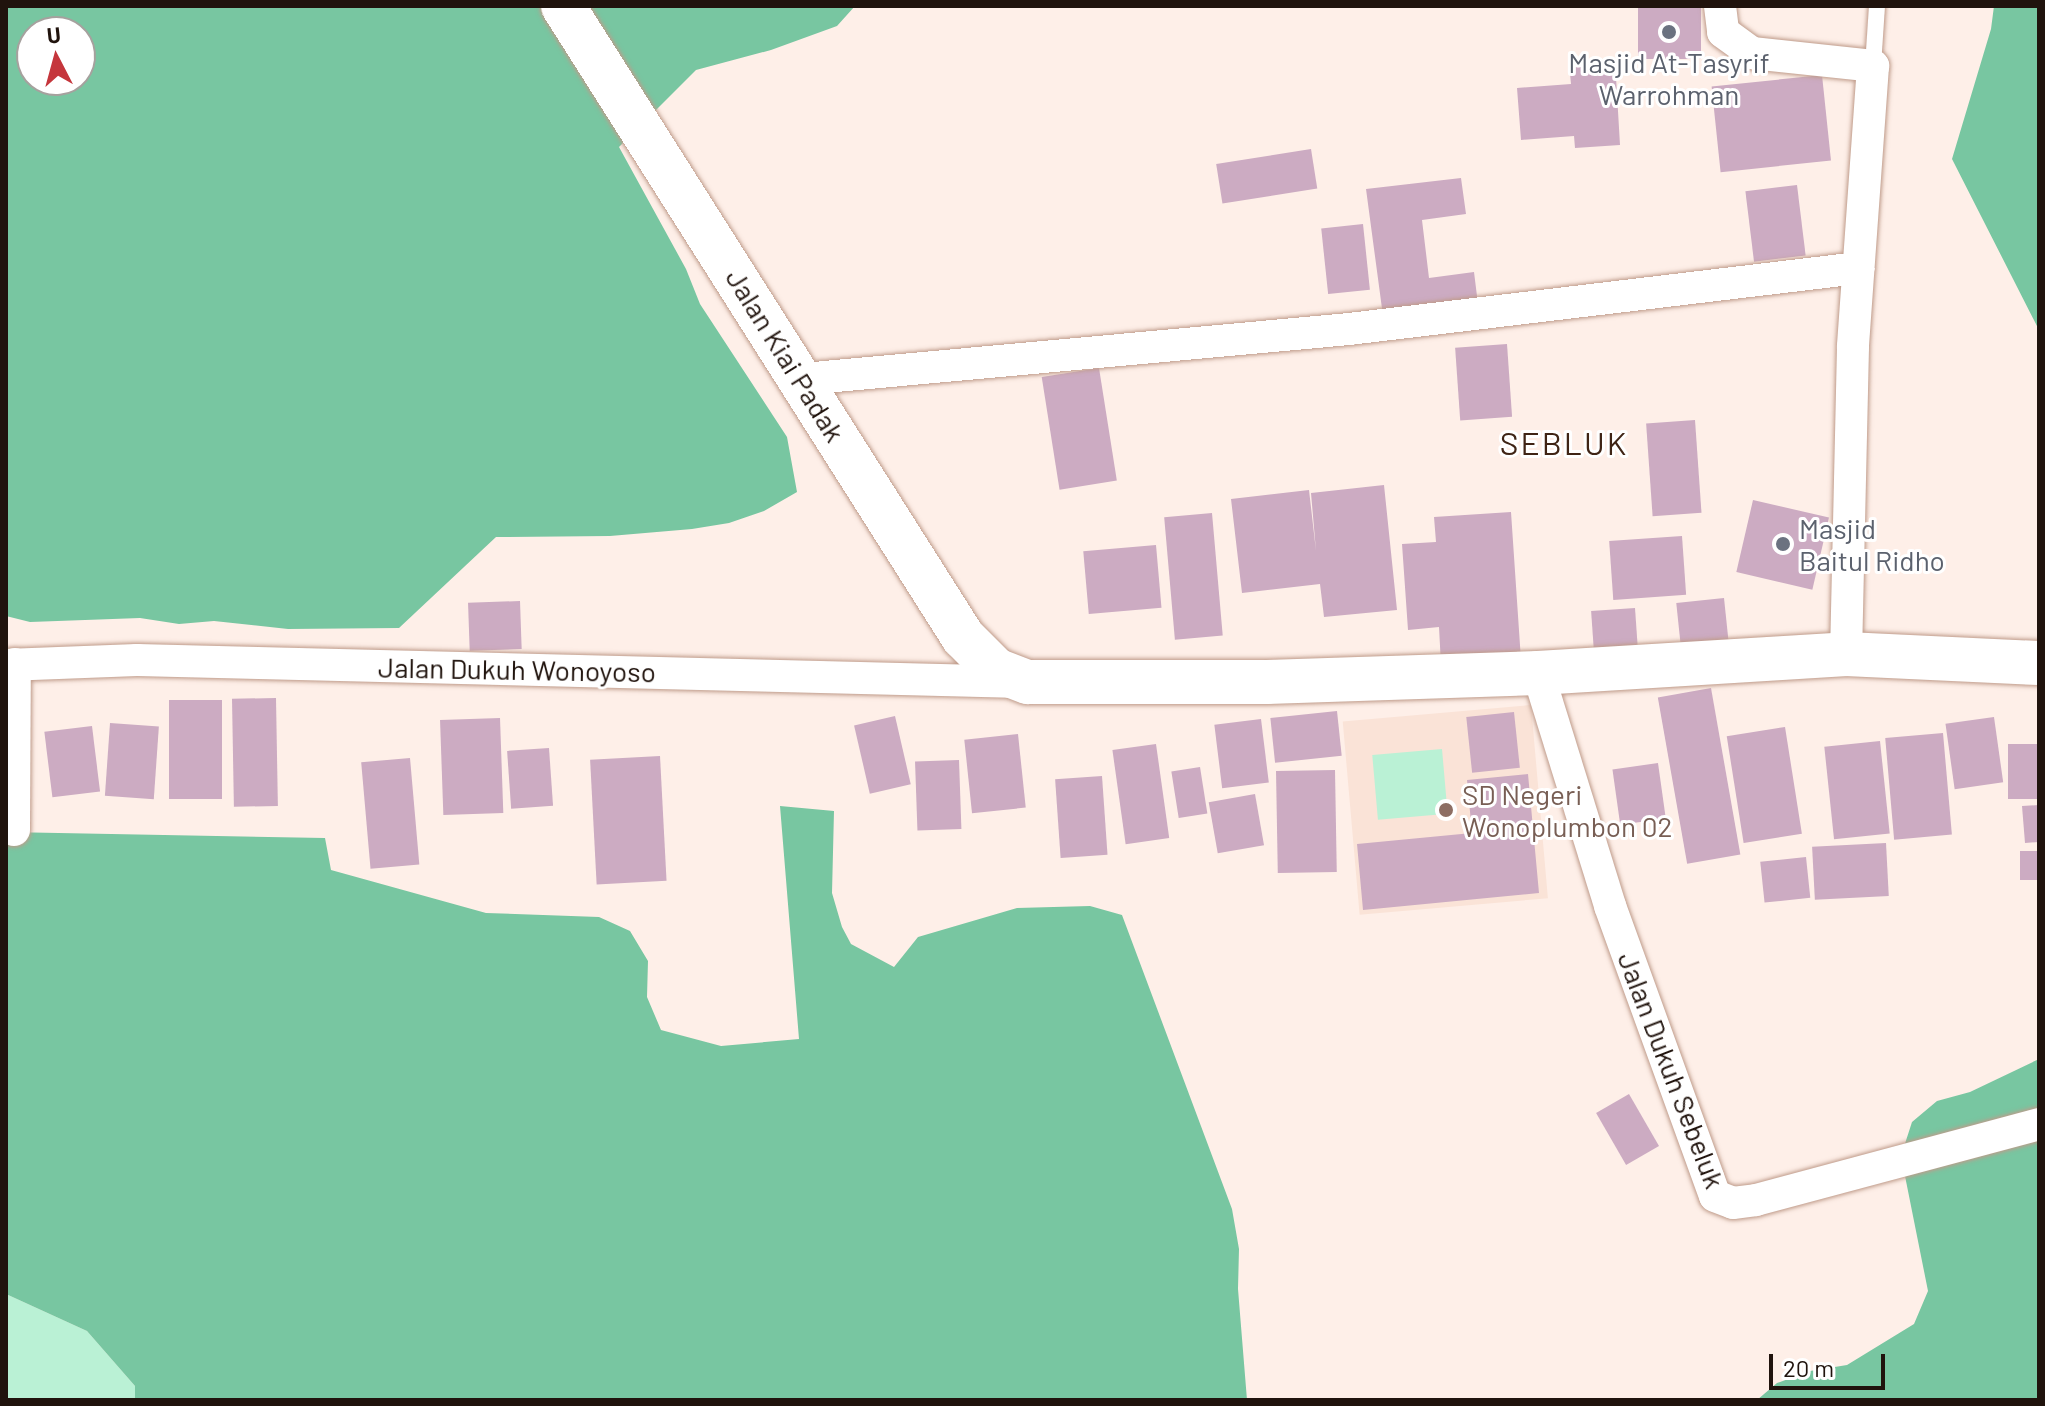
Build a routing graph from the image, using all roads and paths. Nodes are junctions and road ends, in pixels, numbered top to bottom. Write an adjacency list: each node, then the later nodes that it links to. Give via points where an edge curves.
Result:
1 (563, 6): 6 (street, Jalan Kiai Padak)
2 (1720, 6): 4 (street, via 1723,32 1752,53)
3 (1877, 6): 4 (lane)
4 (1873, 66): 5 (street)
5 (1858, 268): 6 (street, via 1349,329); 7 (street)
6 (803, 379): 11 (street, Jalan Kiai Padak, via 963,637 996,670)
7 (1846, 654): 8 (street); 10 (street)
8 (2039, 663)
9 (10, 664): 11 (street, Jalan Dukuh Wonoyoso, via 137,660); 12 (street)
10 (1538, 673): 11 (street, via 1267,682); 13 (street, Jalan Dukuh Sebeluk, via 1610,906 1715,1196 1733,1203 1756,1200)
11 (1028, 682)
12 (14, 830)
13 (2039, 1124)

